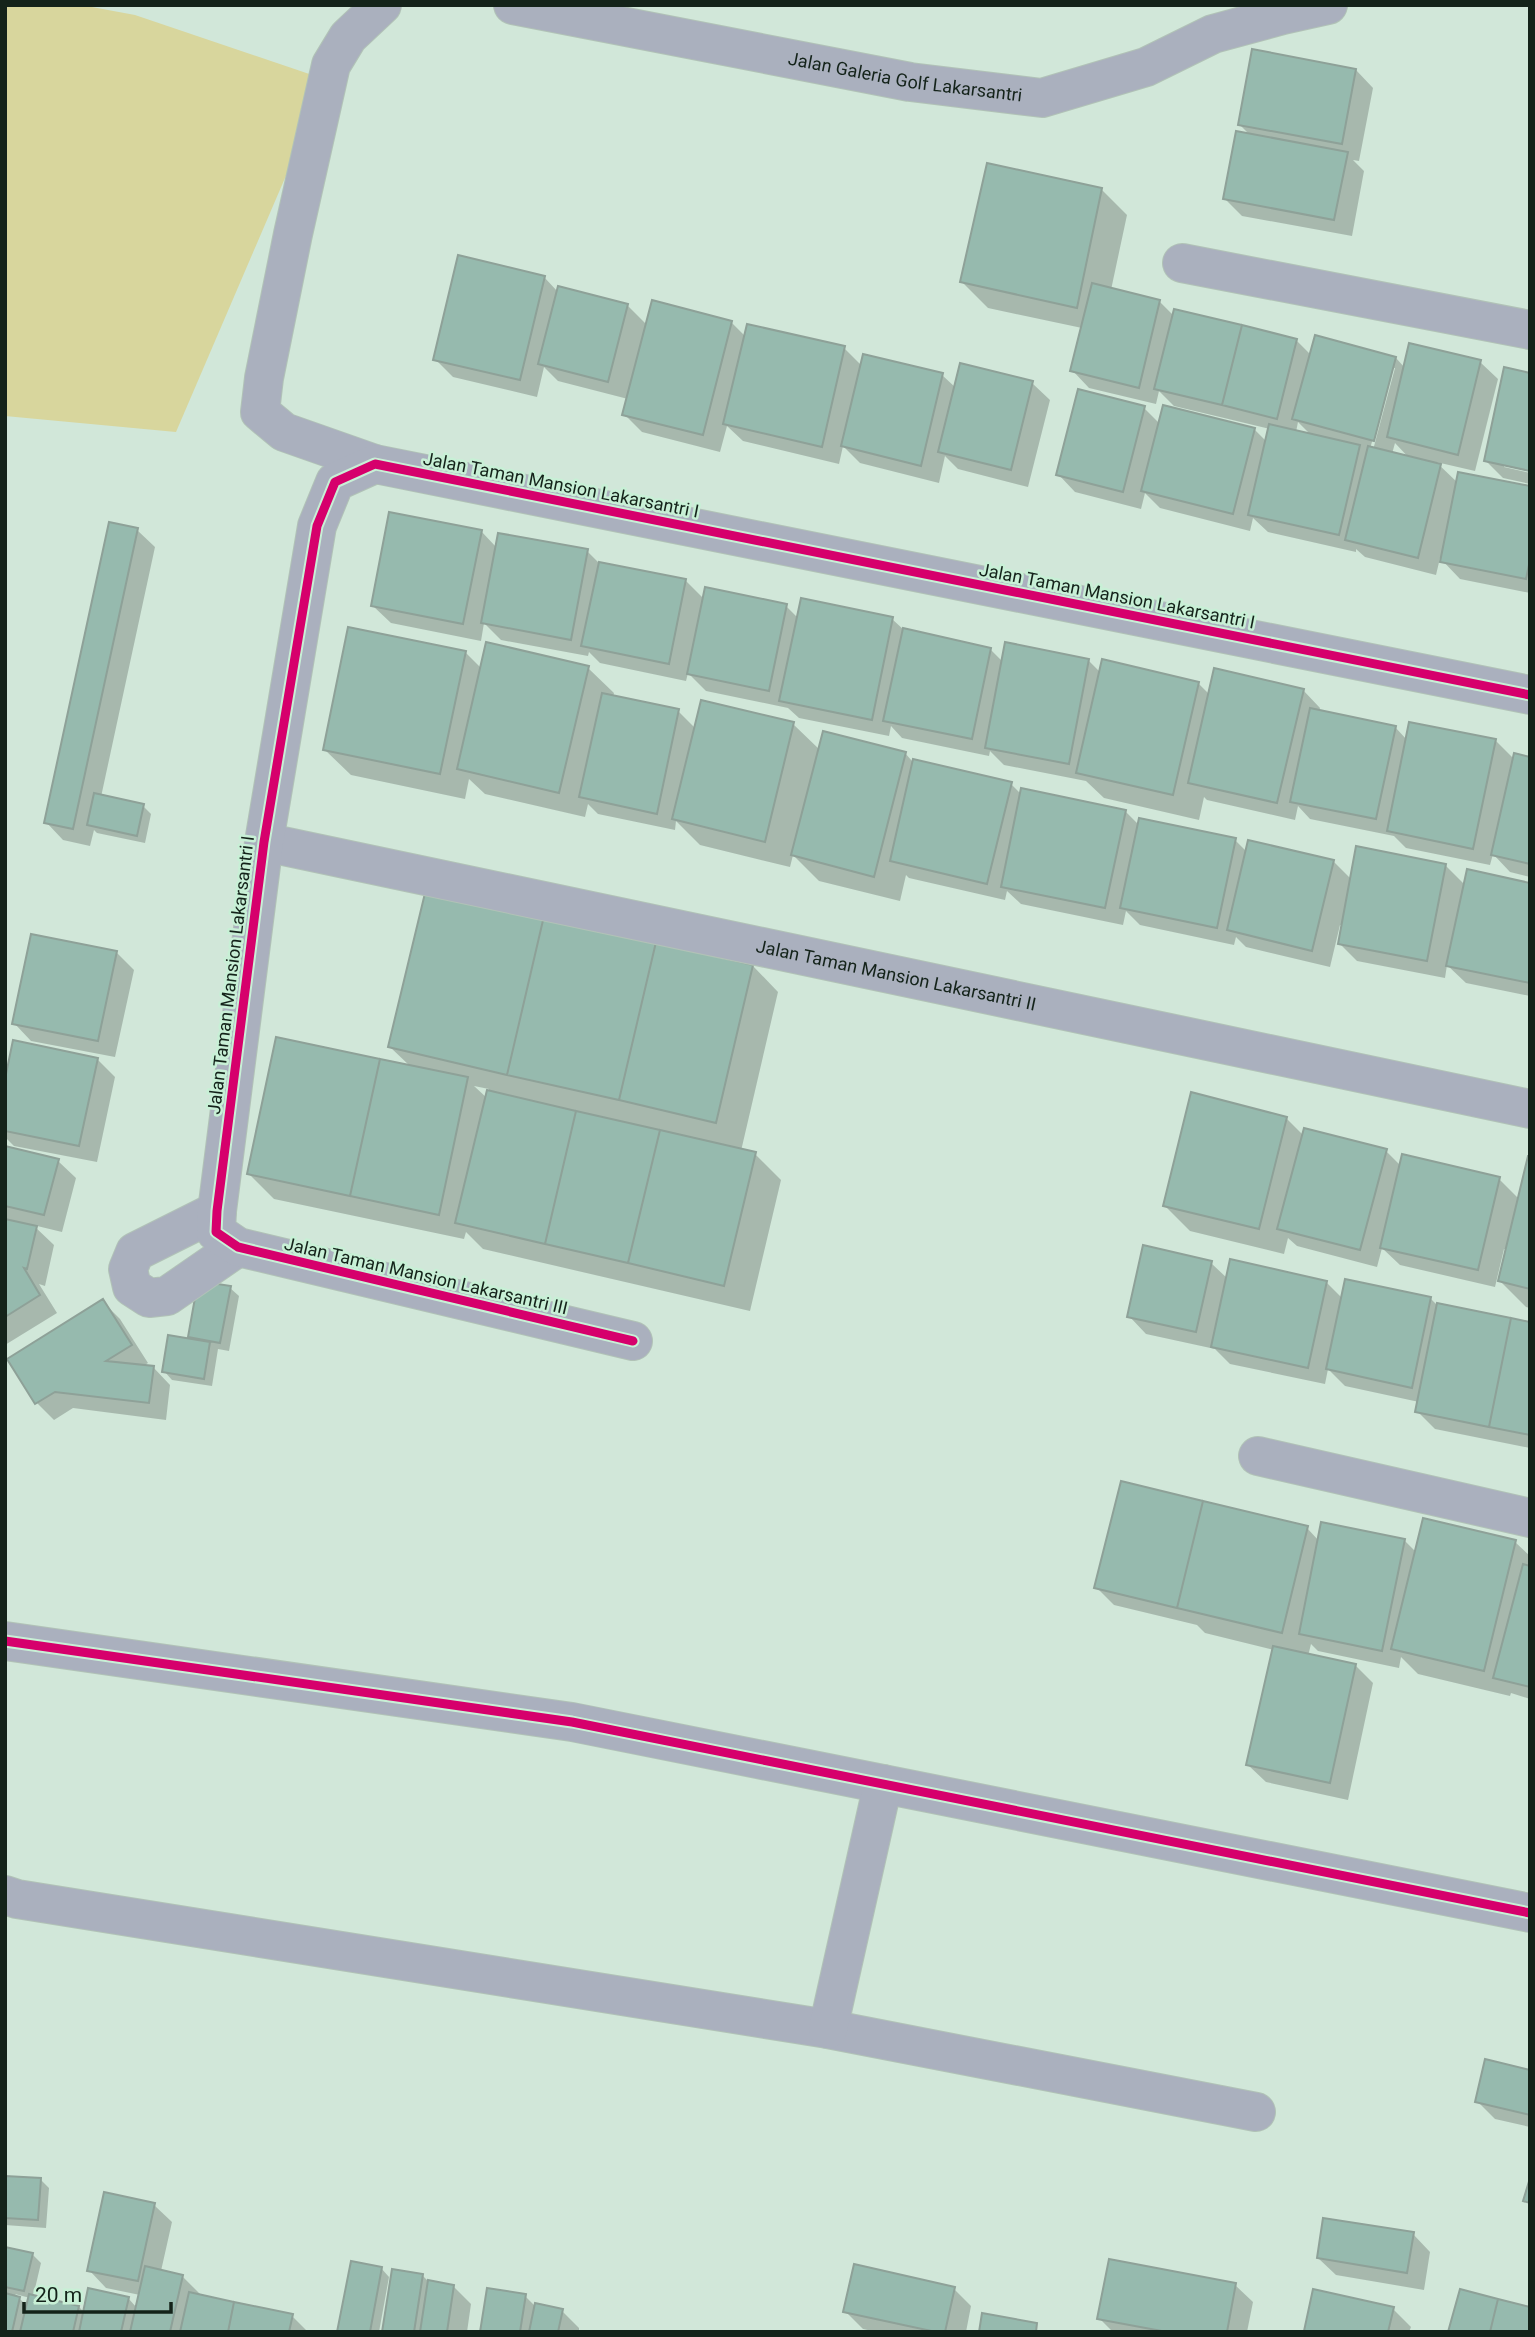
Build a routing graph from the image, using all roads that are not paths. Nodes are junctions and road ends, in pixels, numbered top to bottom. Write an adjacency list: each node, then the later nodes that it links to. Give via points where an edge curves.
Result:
1 (382, 5): 6 (street, via 348,37 331,65 260,412 284,432)
2 (513, 5): 3 (street, Jalan Galeria Golf Lakarsantri, via 910,82 1042,98 1146,67 1213,34)
3 (1328, 5)
4 (1182, 263): 5 (street)
5 (1530, 330)
6 (375, 464): 7 (street, Jalan Taman Mansion Lakarsantri I); 8 (street, Jalan Taman Mansion Lakarsantri I, via 335,482 317,526)
7 (1530, 695)
8 (264, 842): 9 (street, Jalan Taman Mansion Lakarsantri II); 10 (street, Jalan Taman Mansion Lakarsantri I)
9 (1530, 1109)
10 (224, 1230): 11 (street, Jalan Taman Mansion Lakarsantri III)
11 (633, 1341)
12 (1258, 1456): 13 (street)
13 (1530, 1518)
14 (5, 1641): 15 (street, via 572,1722)
15 (883, 1784): 17 (street); 18 (street)
16 (5, 1895): 18 (street)
17 (1530, 1913)
18 (828, 2029): 19 (street)
19 (1256, 2112)

